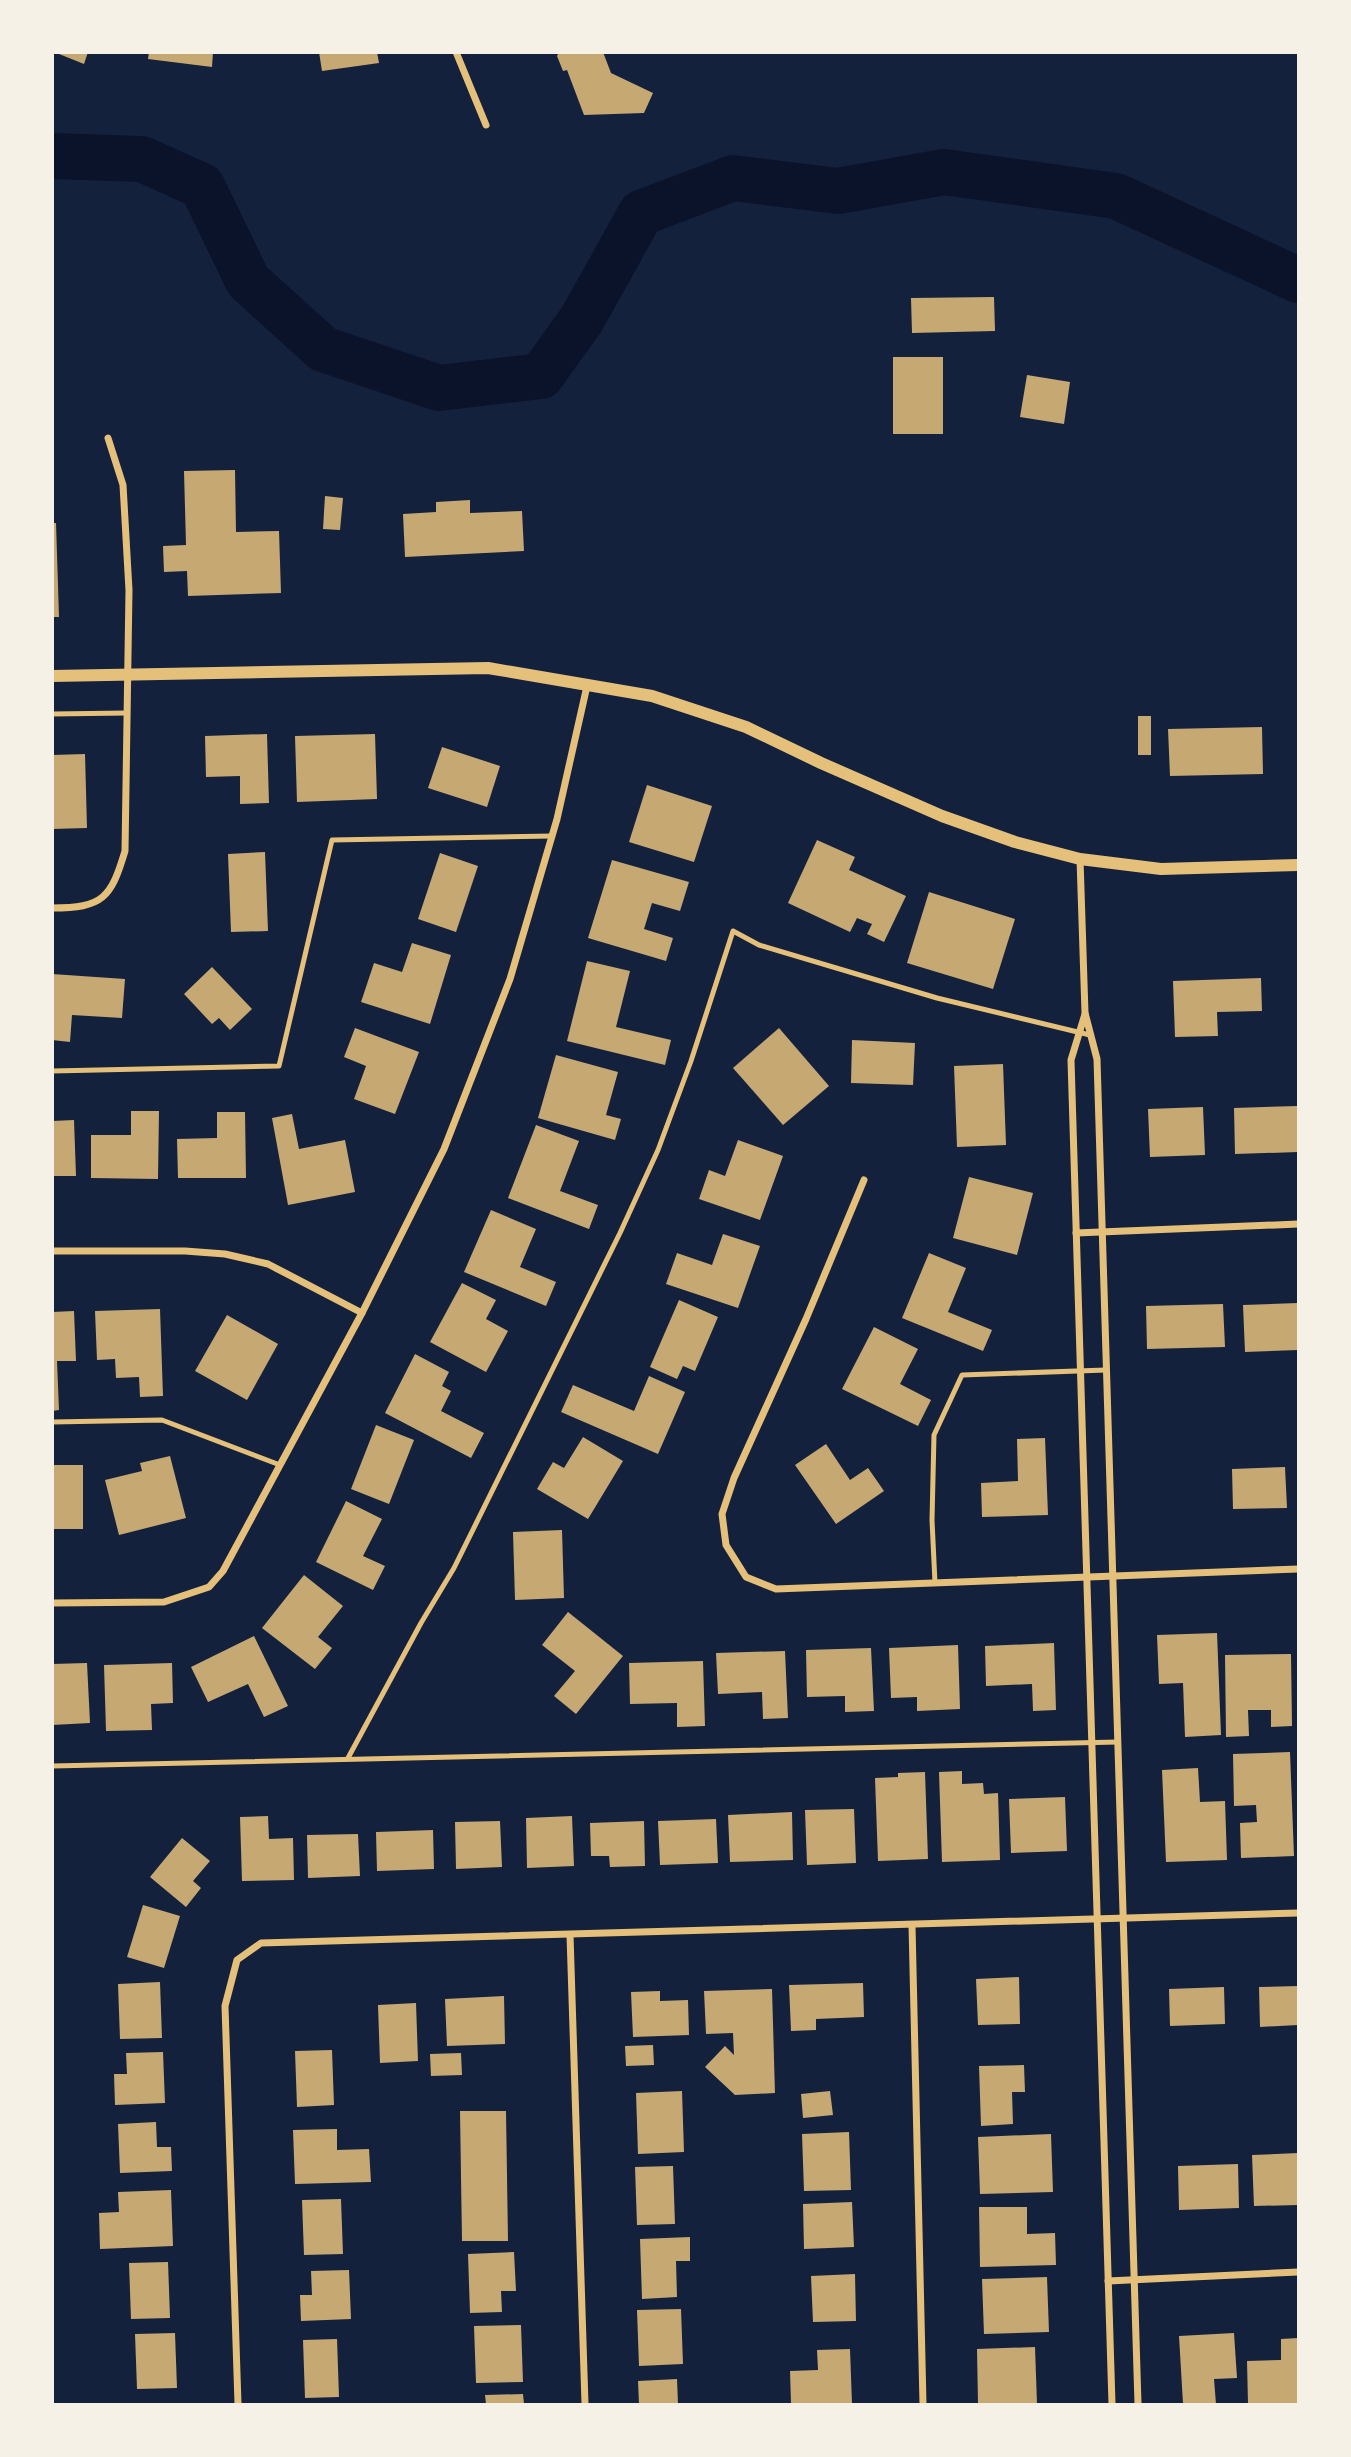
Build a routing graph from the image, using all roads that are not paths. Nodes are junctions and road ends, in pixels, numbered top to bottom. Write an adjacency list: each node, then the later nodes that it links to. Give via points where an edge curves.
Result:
1 (456, 52): 2 (street)
2 (486, 125)
3 (108, 438): 4 (street, via 123,485 129,590)
4 (127, 674): 5 (street); 6 (street, via 488,668); 7 (street)
5 (52, 676)
6 (587, 686): 9 (street); 10 (street, via 652,696 746,727 942,816)
7 (127, 713): 8 (lane); 12 (street, via 125,851 116,883 98,902)
8 (52, 715)
9 (552, 836): 16 (lane, via 332,840 279,1066); 22 (street, via 510,979 444,1149)
10 (1080, 859): 11 (street, via 1161,869); 13 (street)
11 (1298, 865)
12 (52, 908)
13 (1085, 1013): 14 (street); 15 (street)
14 (1079, 1033): 15 (lane); 20 (street, via 1071,1060); 34 (lane, via 937,999 759,945 733,931 687,1074 620,1233 454,1568)
15 (1090, 1035): 19 (street, via 1097,1059)
16 (52, 1071)
17 (864, 1180): 30 (street, via 734,1478 722,1514 726,1545 746,1577 776,1589)
18 (1298, 1224): 19 (street)
19 (1102, 1232): 20 (street); 23 (street)
20 (1076, 1233): 24 (street)
21 (52, 1251): 22 (street, via 225,1254 268,1264)
22 (362, 1313): 26 (street)
23 (1107, 1370): 24 (lane); 28 (street)
24 (1081, 1371): 29 (street); 30 (lane, via 962,1375 934,1434)
25 (52, 1422): 26 (lane, via 162,1420)
26 (280, 1465): 31 (street, via 223,1571 209,1587 164,1602)
27 (1298, 1569): 28 (street)
28 (1113, 1576): 29 (street); 32 (street)
29 (1087, 1577): 30 (street); 33 (street)
30 (934, 1583)
31 (52, 1603)
32 (1118, 1742): 33 (lane); 37 (street)
33 (1092, 1743): 34 (lane); 38 (street)
34 (348, 1758): 35 (lane)
35 (52, 1766)
36 (1298, 1913): 37 (street)
37 (1123, 1918): 38 (street); 42 (street)
38 (1097, 1919): 39 (street); 43 (street)
39 (912, 1925): 40 (street); 46 (street)
40 (570, 1935): 44 (street, via 261,1943 237,1960 225,2006); 45 (street)
41 (1298, 2272): 42 (street)
42 (1134, 2280): 43 (street); 48 (street)
43 (1108, 2281): 47 (street)
44 (238, 2404)
45 (585, 2404)
46 (923, 2404)
47 (1112, 2404)
48 (1138, 2404)

